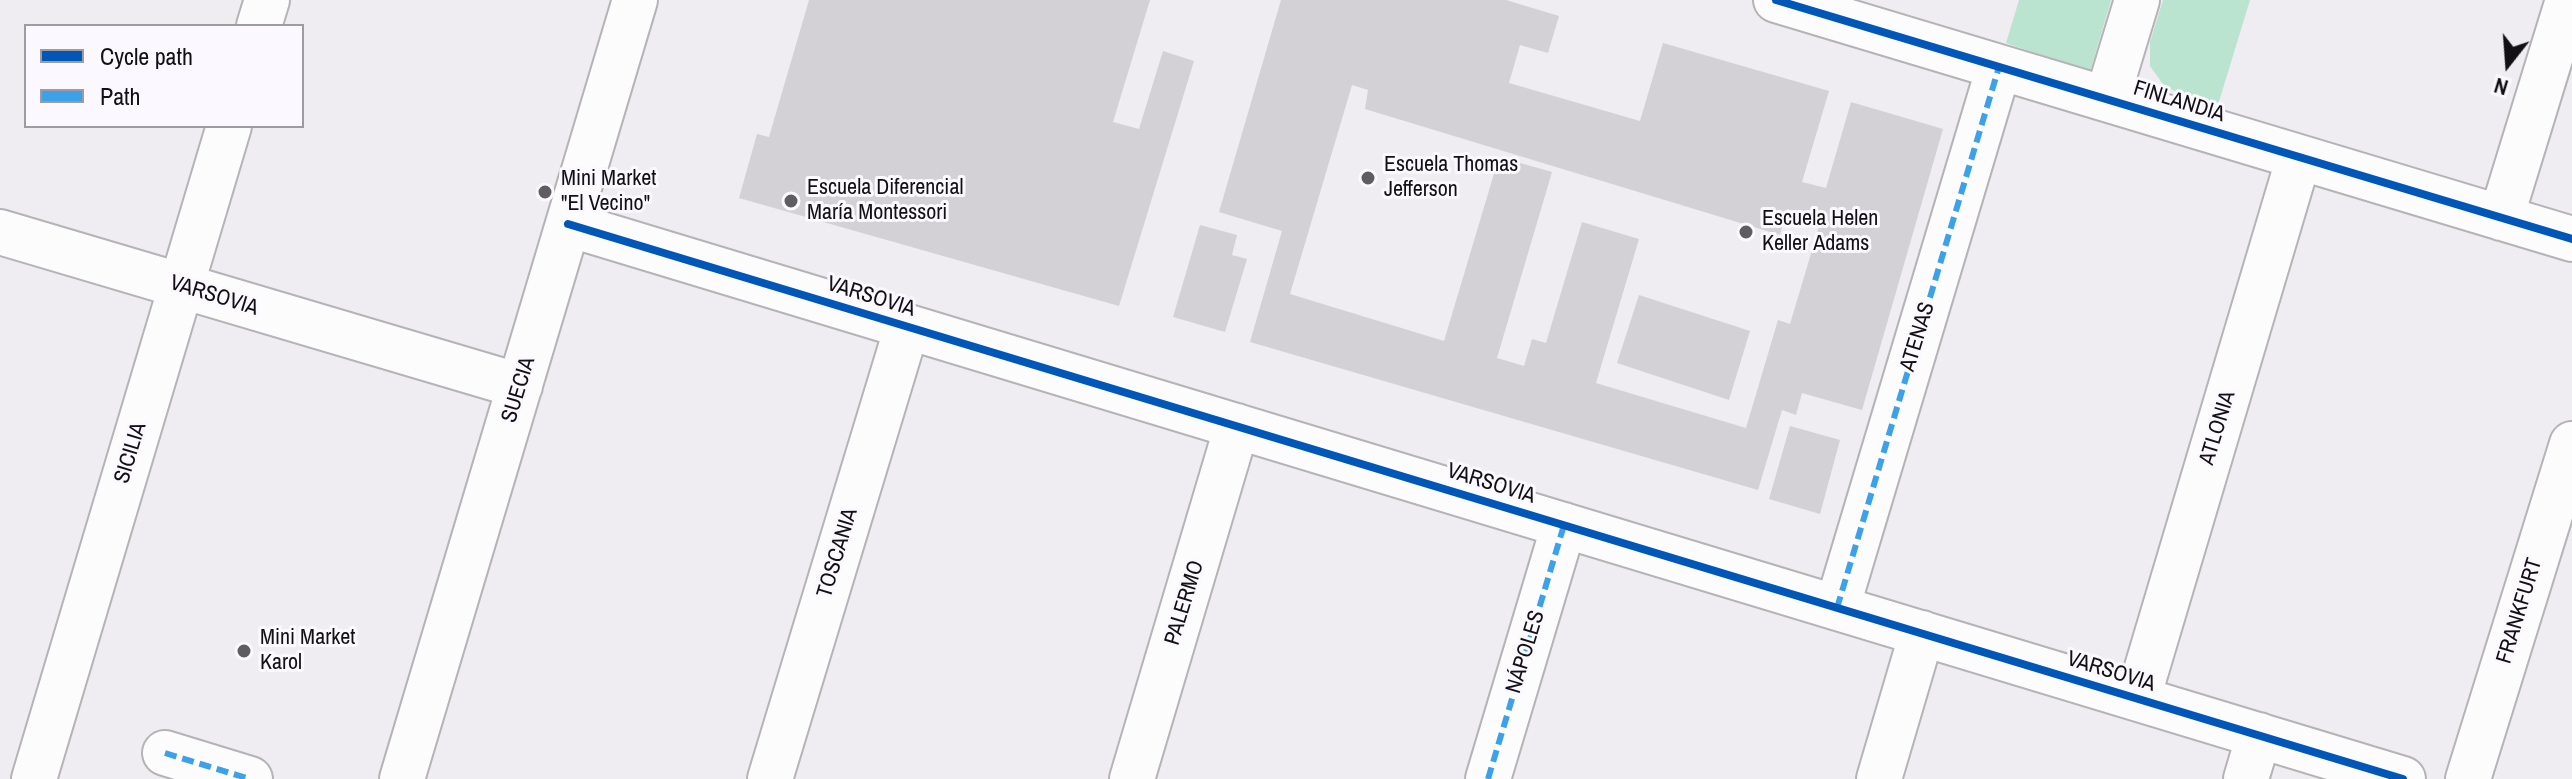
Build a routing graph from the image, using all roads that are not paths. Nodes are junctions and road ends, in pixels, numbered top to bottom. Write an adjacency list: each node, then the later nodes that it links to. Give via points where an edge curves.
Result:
1 (267, 0): 6 (street)
2 (635, 0): 12 (street, SUECIA)
3 (1776, 0): 7 (street, FINLANDIA)
4 (2137, 0): 8 (street)
5 (2568, 0): 11 (street)
6 (260, 24)
7 (1999, 67): 8 (street, FINLANDIA); 21 (street, ATENAS)
8 (2107, 99): 10 (street, FINLANDIA)
9 (228, 128): 15 (street, SICILIA)
10 (2299, 157): 11 (street, FINLANDIA); 23 (street, ATLONIA)
11 (2501, 218): 14 (street, FINLANDIA)
12 (568, 224): 16 (street, VARSOVIA); 17 (street, SUECIA)
13 (0, 232): 15 (street, VARSOVIA)
14 (2572, 239)
15 (181, 286): 17 (street, VARSOVIA); 26 (street, SICILIA)
16 (907, 327): 18 (street, VARSOVIA); 29 (street, TOSCANIA)
17 (520, 386): 28 (street, SUECIA)
18 (1237, 426): 20 (street, VARSOVIA); 30 (street, PALERMO)
19 (2572, 444): 35 (street, FRANKFURT)
20 (1564, 525): 21 (street, VARSOVIA); 31 (street, NÁPOLES)
21 (1837, 608): 22 (street, VARSOVIA)
22 (1922, 633): 23 (street, VARSOVIA); 32 (street)
23 (2138, 698): 24 (street, VARSOVIA)
24 (2259, 735): 33 (street); 34 (street, VARSOVIA)
25 (165, 753): 27 (street)
26 (34, 779)
27 (250, 779)
28 (402, 779)
29 (770, 779)
30 (1132, 779)
31 (1488, 779)
32 (1879, 779)
33 (2246, 779)
34 (2403, 779)
35 (2468, 779)

